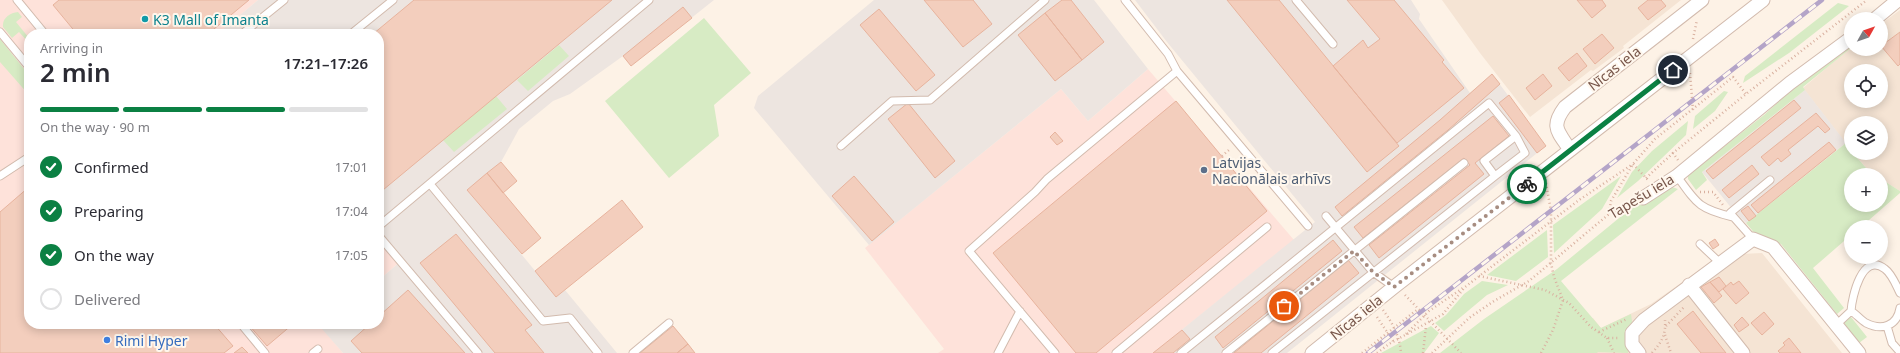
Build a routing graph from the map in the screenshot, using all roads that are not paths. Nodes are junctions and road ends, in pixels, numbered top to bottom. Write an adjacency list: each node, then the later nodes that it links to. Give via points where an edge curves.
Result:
1 (17, 0): 12 (lane)
2 (284, 0): 13 (lane)
3 (393, 0): 14 (lane)
4 (650, 0): 29 (lane)
5 (1045, 0): 21 (lane, via 930,100 892,101)
6 (1125, 0): 19 (lane, via 1168,54)
7 (1296, 0): 17 (lane)
8 (1702, 0): 22 (street, Nīcas iela, via 1565,107 1557,118 1557,128)
9 (1763, 0): 22 (street, Nīcas iela)
10 (1898, 0): 11 (street)
11 (1883, 12)
12 (41, 29)
13 (248, 29)
14 (357, 29)
15 (0, 32): 18 (lane)
16 (1844, 43): 25 (street, Tapešu iela, via 1790,83)
17 (1333, 44)
18 (24, 61)
19 (1177, 71): 34 (lane); 48 (lane, via 1047,178 1035,192 969,251)
20 (1516, 136): 27 (lane, via 1525,153); 27 (lane, via 1484,161); 36 (lane, via 1489,103)
21 (841, 146)
22 (1570, 150): 44 (street, Nīcas iela)
23 (24, 160): 26 (lane)
24 (1464, 163): 40 (lane)
25 (1681, 172): 30 (street, Tapešu iela); 31 (lane, via 1688,192 1700,205 1711,212)
26 (0, 176)
27 (1495, 176): 42 (lane)
28 (1770, 180): 31 (lane)
29 (430, 184): 33 (lane); 56 (lane, via 543,321 570,318)
30 (1644, 198)
31 (1732, 215): 37 (lane)
32 (1326, 216): 36 (lane)
33 (384, 222)
34 (1308, 226)
35 (1267, 227): 60 (lane)
36 (1336, 228): 40 (lane); 61 (lane)
37 (1753, 239): 41 (street); 50 (street, via 1773,247)
38 (384, 242): 55 (lane)
39 (1700, 244): 41 (lane)
40 (1354, 251): 42 (lane); 62 (lane)
41 (1720, 263): 43 (street)
42 (1373, 272): 44 (lane); 63 (lane)
43 (1689, 285): 65 (street, via 1632,333 1632,344); 66 (street)
44 (1394, 287): 64 (street, Nīcas iela)
45 (1900, 292): 47 (lane, via 1885,269 1873,266 1866,269 1858,279)
46 (1900, 308): 51 (lane, via 1899,317)
47 (1851, 310): 50 (lane); 51 (lane, via 1866,323)
48 (1020, 312): 58 (lane); 59 (lane)
49 (669, 323): 57 (lane)
50 (1836, 325): 67 (street)
51 (1887, 326): 53 (lane, via 1892,343)
52 (245, 329): 54 (lane)
53 (1900, 352)
54 (265, 353)
55 (478, 353)
56 (598, 353)
57 (633, 353)
58 (998, 353)
59 (1054, 353)
60 (1116, 353)
61 (1181, 353)
62 (1226, 353)
63 (1272, 353)
64 (1312, 353)
65 (1639, 353)
66 (1744, 353)
67 (1859, 353)

